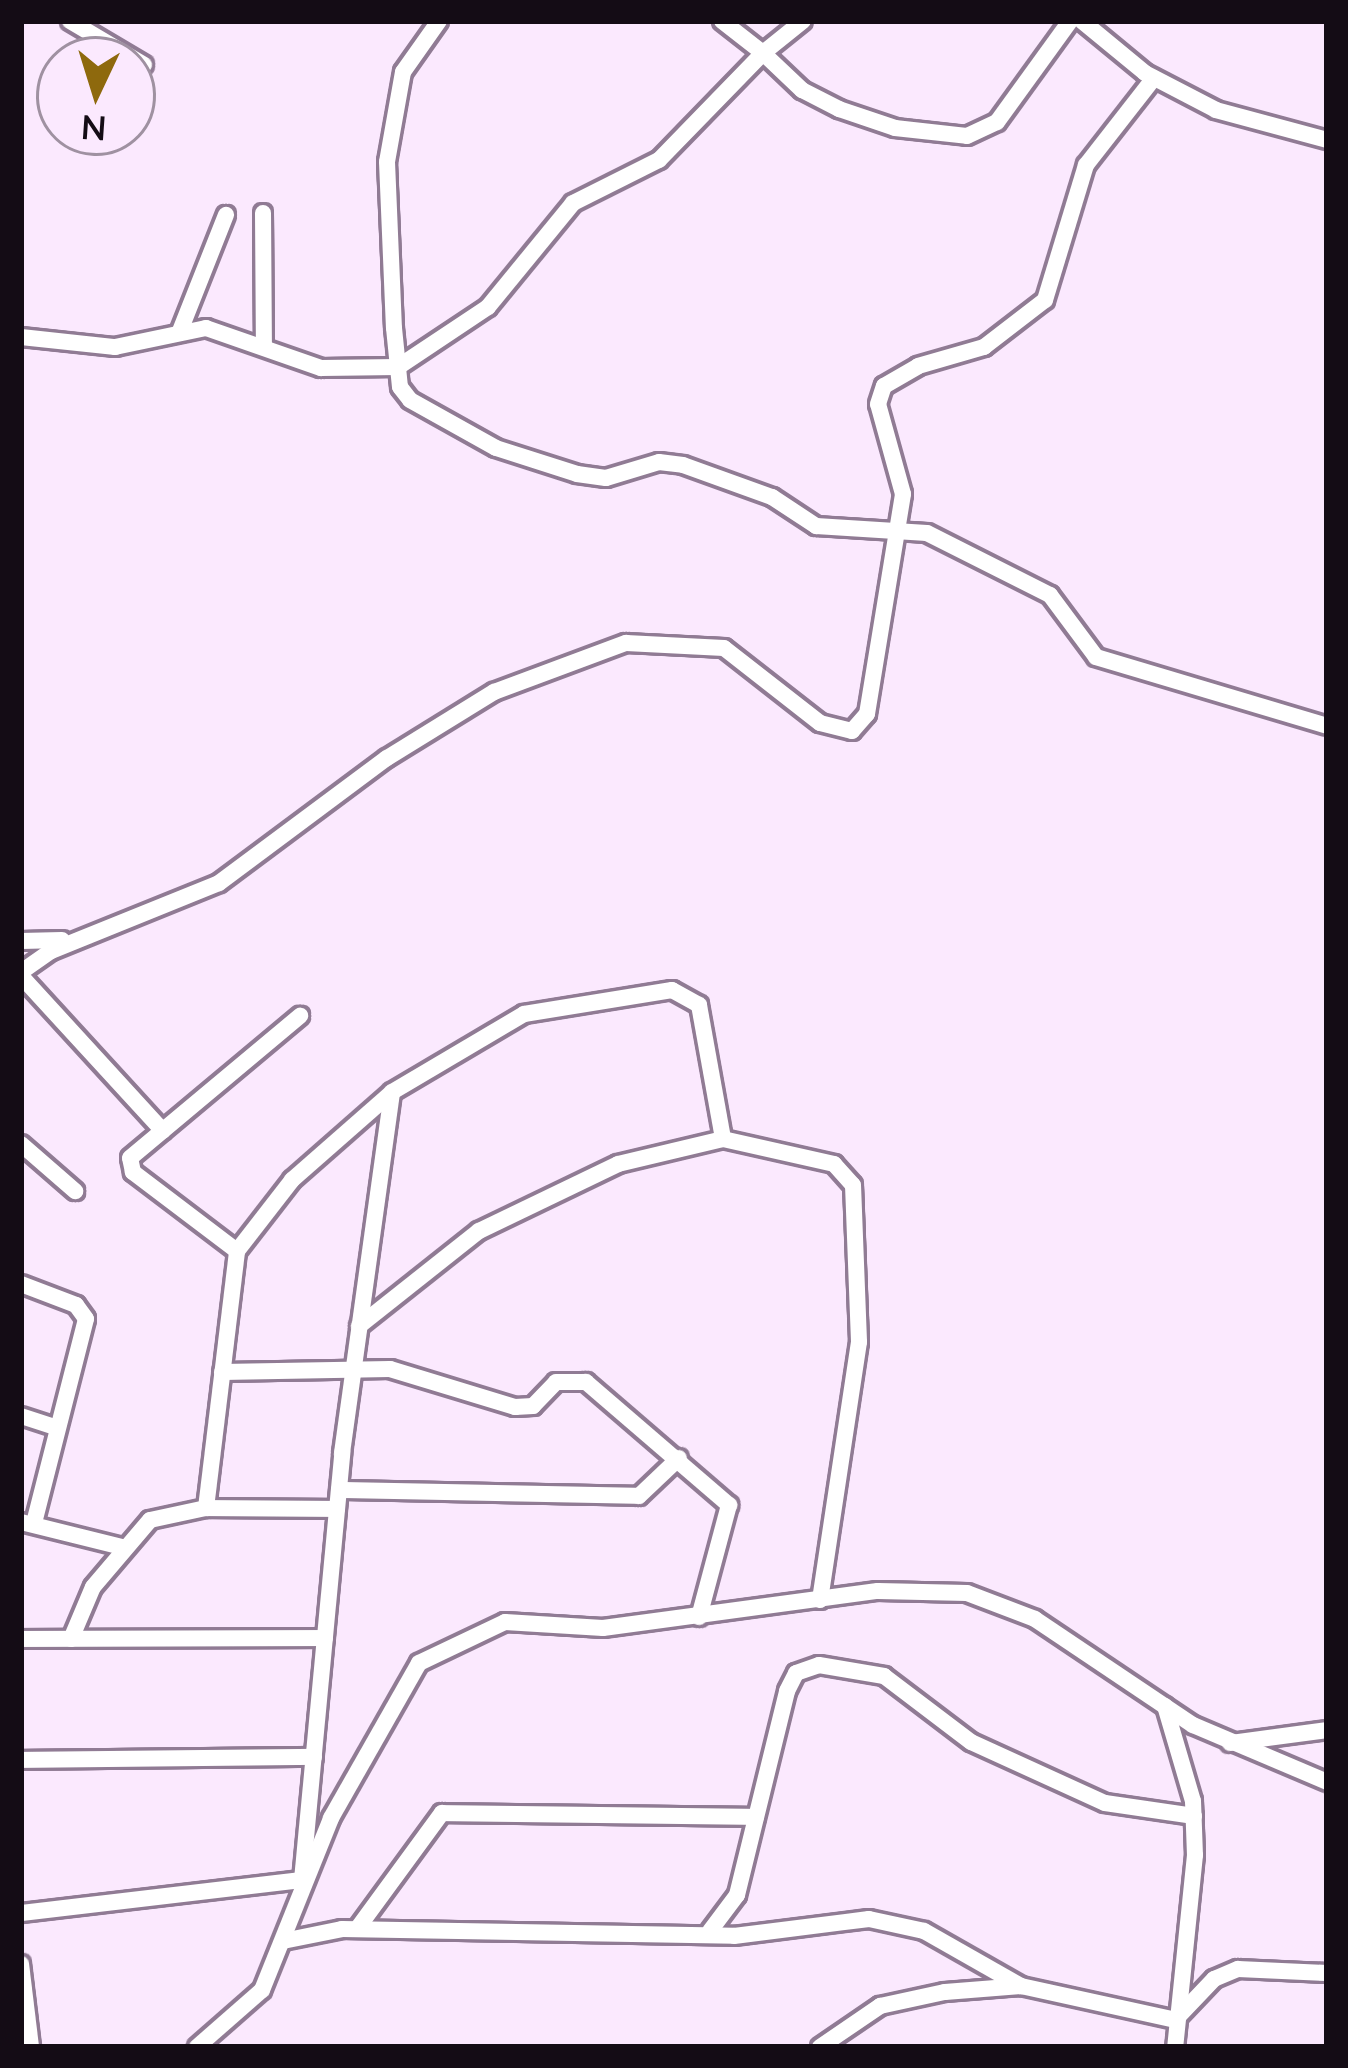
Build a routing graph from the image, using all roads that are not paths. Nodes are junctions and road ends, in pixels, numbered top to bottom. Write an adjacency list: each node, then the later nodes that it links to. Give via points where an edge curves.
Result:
1 (439, 21): 14 (street, via 403,72 394,103 386,226)
2 (722, 21): 6 (street)
3 (803, 21): 6 (street)
4 (1070, 21): 6 (street, via 997,122 967,136 895,128 839,109 802,90)
5 (1082, 21): 7 (street)
6 (763, 52): 14 (street, via 659,160 573,203 488,308)
7 (1154, 78): 8 (street, via 1216,110); 15 (street, via 1086,165 1045,300 984,346 884,386 878,404 903,494)
8 (1327, 140)
9 (262, 213): 13 (street)
10 (226, 215): 11 (street)
11 (180, 331): 12 (street, via 116,347); 13 (street, via 206,328)
12 (21, 337)
13 (264, 345): 14 (street, via 321,368)
14 (398, 367): 15 (street, via 410,400 519,456 606,478 659,462 683,465 772,497 816,526)
15 (897, 530): 16 (street, via 927,533 1013,571 1050,595 1096,657); 17 (street, via 867,714 853,730 820,723 724,648 626,643 494,692 387,758 219,884)
16 (1327, 726)
17 (78, 940): 18 (street); 19 (street)
18 (21, 941)
19 (21, 974): 22 (street)
20 (300, 1016): 22 (street)
21 (392, 1092): 23 (street, via 524,1015 672,990 699,1005); 26 (street, via 292,1180); 28 (street)
22 (163, 1131): 26 (street, via 130,1158 133,1172)
23 (723, 1138): 28 (street, via 617,1164 497,1222); 38 (street, via 834,1164 853,1185 859,1342)
24 (21, 1144): 25 (street)
25 (75, 1191)
26 (237, 1251): 30 (street)
27 (21, 1284): 32 (street, via 84,1310)
28 (359, 1326): 29 (street)
29 (353, 1369): 30 (street); 33 (street, via 390,1369 515,1407 533,1406 556,1382 586,1382); 34 (street)
30 (222, 1372): 35 (street)
31 (21, 1416): 32 (street)
32 (57, 1428): 36 (street)
33 (679, 1458): 34 (street, via 639,1496); 39 (street, via 730,1505)
34 (338, 1500): 35 (street); 40 (street)
35 (206, 1508): 37 (street, via 150,1520)
36 (27, 1523): 37 (street)
37 (122, 1547): 41 (street)
38 (820, 1600): 39 (street); 43 (street, via 967,1593 1035,1619)
39 (700, 1617): 51 (street, via 603,1628 505,1622 419,1663 377,1726)
40 (325, 1638): 41 (street); 46 (street)
41 (70, 1639): 42 (street)
42 (21, 1640)
43 (1165, 1705): 45 (street); 49 (street)
44 (1327, 1730): 45 (street)
45 (1230, 1742): 48 (street)
46 (314, 1757): 47 (street); 51 (street)
47 (21, 1760)
48 (1327, 1782)
49 (1194, 1816): 50 (street, via 1087,1796 971,1742 884,1676 819,1665 796,1672 787,1691); 59 (street)
50 (756, 1817): 53 (street, via 442,1814); 54 (street, via 728,1917)
51 (302, 1880): 52 (street); 55 (street)
52 (21, 1913)
53 (357, 1930): 54 (street); 55 (street)
54 (710, 1931): 58 (street, via 764,1934 868,1919 924,1931)
55 (283, 1941): 62 (street, via 262,1990)
56 (21, 1964): 61 (street)
57 (1327, 1973): 59 (street, via 1238,1969 1214,1979)
58 (1021, 1986): 59 (street); 63 (street, via 880,2006)
59 (1175, 2020): 60 (street)
60 (1177, 2046)
61 (31, 2047)
62 (197, 2047)
63 (820, 2047)

